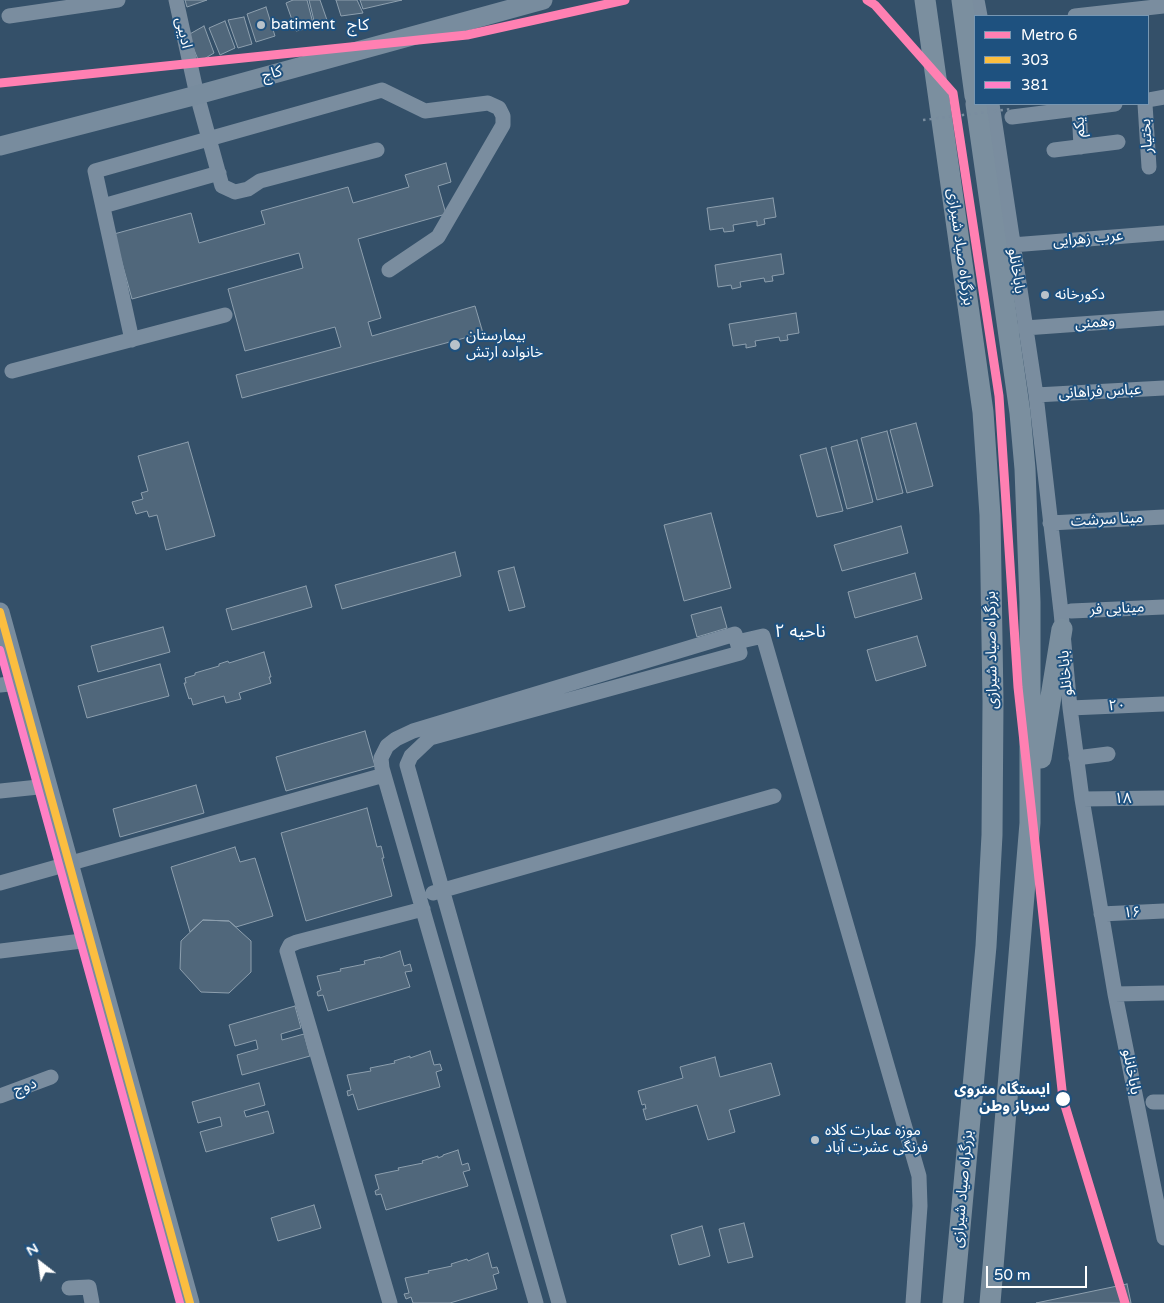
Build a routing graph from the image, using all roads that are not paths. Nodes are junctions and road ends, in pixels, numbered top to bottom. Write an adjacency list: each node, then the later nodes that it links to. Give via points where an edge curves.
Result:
1 (118, 0): 11 (street)
2 (176, 0): 13 (street, ادیبی)
3 (925, 0): 83 (highway, بزرگراه صیاد شیرازی, via 983,412 990,515 992,835 986,946)
4 (962, 0): 12 (highway)
5 (977, 0): 9 (street)
6 (536, 1): 13 (main road, کاج)
7 (1164, 6): 8 (street)
8 (1140, 13): 10 (street)
9 (980, 15)
10 (1097, 15)
11 (9, 16)
12 (974, 89)
13 (197, 95): 22 (street, ادیبی); 24 (main road, کاج)
14 (1164, 97): 15 (street)
15 (1149, 100)
16 (976, 105): 59 (highway, via 1025,469 1030,602)
17 (992, 105): 32 (street, باباخانلو)
18 (1106, 105): 20 (street)
19 (1145, 105): 28 (street, بختیار)
20 (1079, 108): 21 (street); 25 (street, یکم)
21 (1012, 113)
22 (209, 137): 29 (street, ادیبی); 30 (street, via 95,171); 33 (street, via 382,90 425,110 488,103 499,108 503,125 438,237)
23 (1118, 142): 25 (street)
24 (0, 146)
25 (1080, 146): 27 (street)
26 (377, 150): 29 (street, via 260,181 235,192 222,186)
27 (1054, 150)
28 (1149, 167)
29 (218, 172): 30 (street)
30 (103, 206): 37 (street)
31 (1164, 233): 32 (street, عرب زهرایی)
32 (1012, 245): 36 (street, باباخانلو)
33 (389, 270)
34 (225, 315): 37 (street)
35 (1164, 318): 36 (street, وهمنی)
36 (1026, 328): 40 (street, باباخانلو)
37 (132, 340): 38 (street)
38 (12, 370)
39 (1164, 388): 40 (street, عباس فراهانی)
40 (1036, 395): 42 (street, باباخانلو)
41 (1164, 517): 42 (street, مینا سرشت)
42 (1050, 523): 44 (street, باباخانلو)
43 (1164, 606): 44 (street, مینایی فر)
44 (1067, 620): 50 (street, باباخانلو); 59 (highway)
45 (2, 624): 47 (main road)
46 (737, 642): 53 (street, via 735,634 413,731 386,746 381,758); 62 (street, via 740,653 430,738 411,756 407,765); 82 (street, via 763,636 919,1176)
47 (20, 683): 48 (street); 54 (main road)
48 (0, 685)
49 (1164, 704): 50 (street, ۲۰)
50 (1070, 708): 52 (street, باباخانلو)
51 (1108, 754): 52 (street)
52 (1076, 758): 58 (street, باباخانلو)
53 (384, 775): 60 (street); 63 (street)
54 (48, 786): 55 (street); 60 (main road)
55 (0, 791)
56 (774, 796): 62 (street)
57 (1164, 798): 58 (street, ۱۸)
58 (1082, 799): 65 (street, باباخانلو)
59 (1030, 822): 84 (highway)
60 (69, 864): 61 (street); 66 (main road)
61 (0, 883)
62 (441, 891): 63 (street); 72 (street)
63 (421, 903): 74 (street); 79 (street, via 297,942 287,951)
64 (1164, 911): 65 (street, ۱۶)
65 (1101, 914): 69 (street, باباخانلو)
66 (90, 940): 67 (street); 78 (main road)
67 (0, 951)
68 (1164, 993): 69 (street)
69 (1115, 994): 73 (street, باباخانلو)
70 (51, 1077): 71 (street, دوج)
71 (0, 1096)
72 (525, 1184): 74 (street); 81 (street)
73 (1158, 1185): 75 (street, باباخانلو)
74 (503, 1189): 80 (street)
75 (1164, 1238)
76 (69, 1288): 77 (street, via 89,1287)
77 (92, 1303)
78 (190, 1303)
79 (390, 1303)
80 (536, 1303)
81 (559, 1303)
82 (913, 1303)
83 (953, 1303)
84 (990, 1303)

